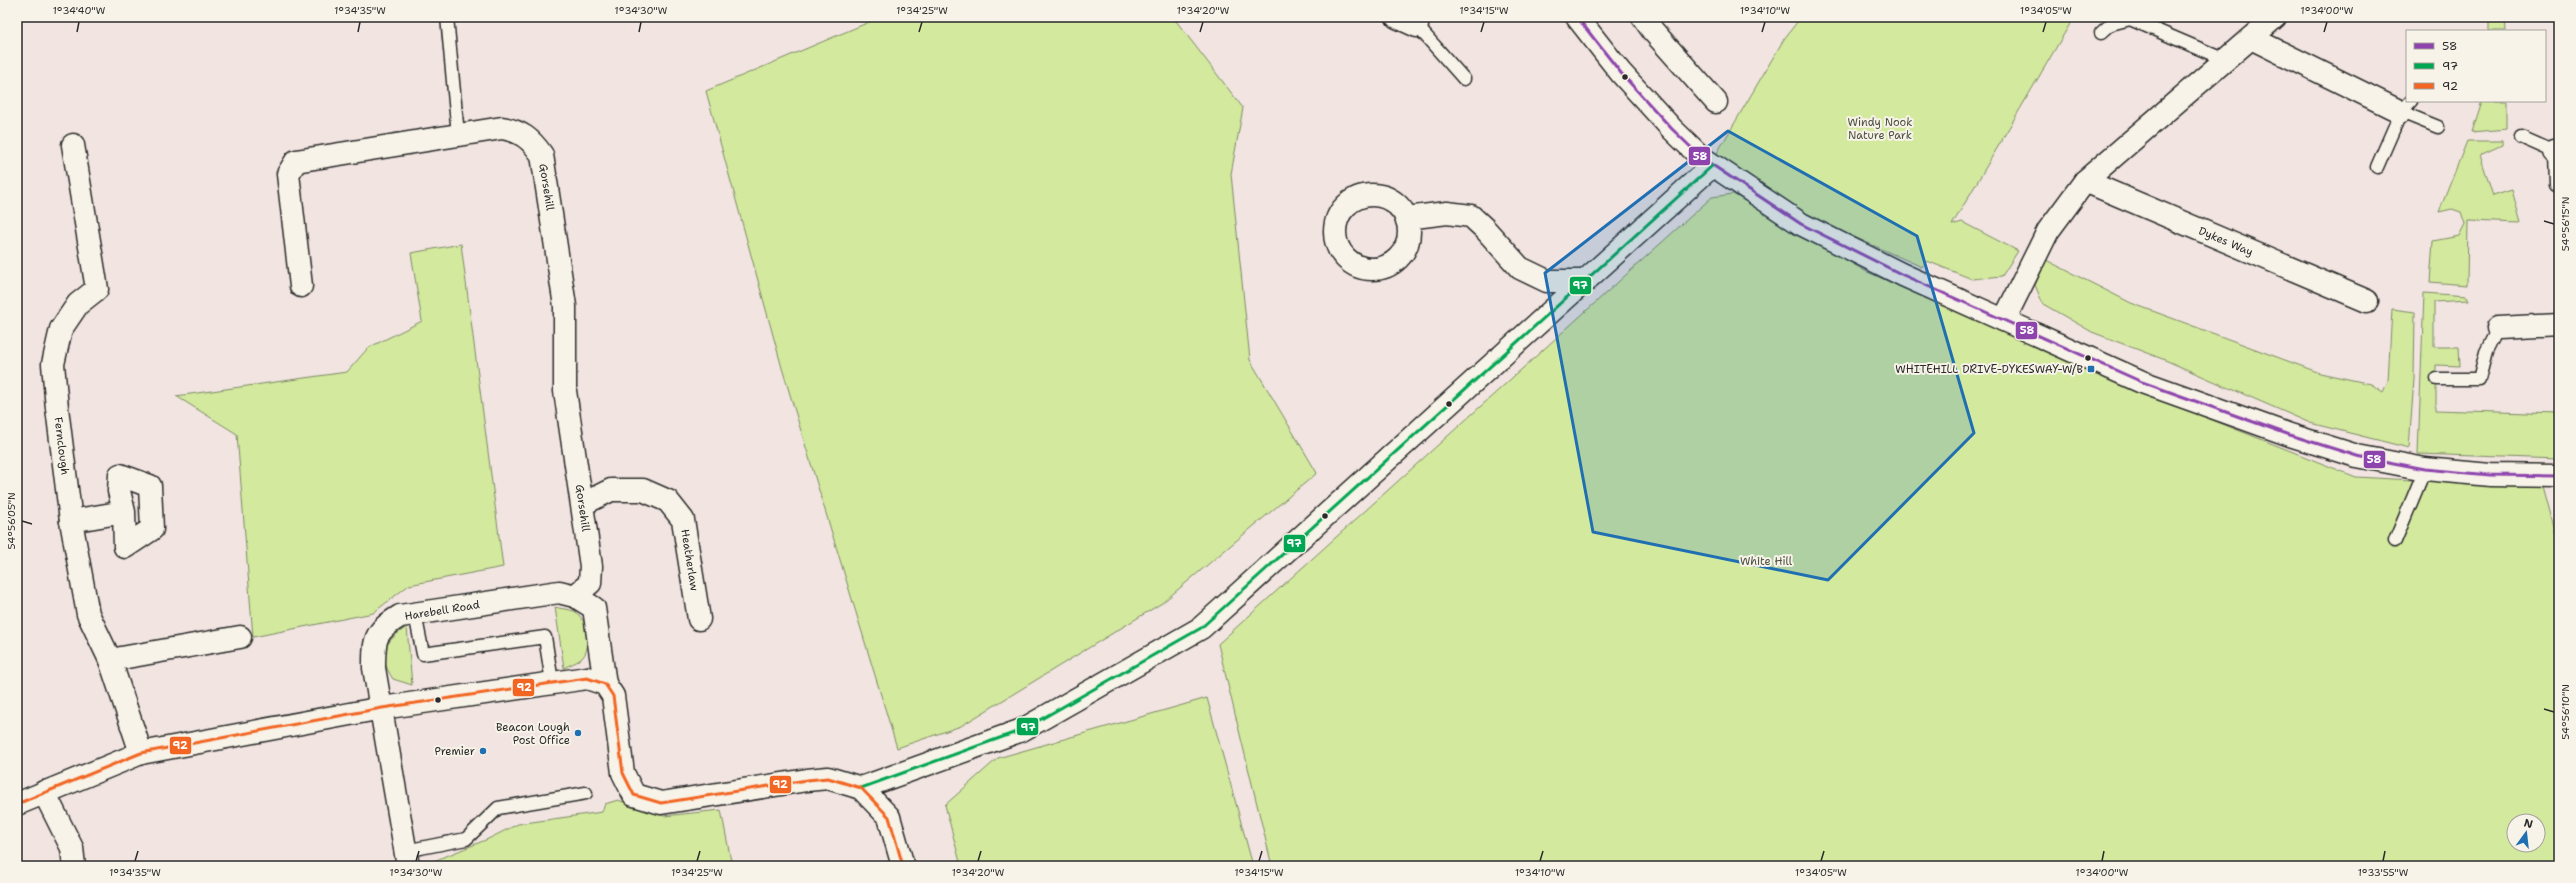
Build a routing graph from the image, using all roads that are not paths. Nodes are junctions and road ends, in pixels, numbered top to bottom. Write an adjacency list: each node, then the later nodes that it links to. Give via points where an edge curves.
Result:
1 (448, 17): 14 (lane)
2 (1397, 17): 6 (street)
3 (1577, 17): 18 (street, via 1621,73 1672,129)
4 (1643, 17): 11 (street, via 1653,32)
5 (2275, 17): 8 (street)
6 (1419, 21): 10 (lane)
7 (2101, 33): 9 (lane, via 2111,24 2130,19)
8 (2252, 38): 9 (street); 12 (street)
9 (2226, 60): 20 (street)
10 (1464, 79)
11 (1716, 102)
12 (2406, 107): 13 (lane); 19 (lane)
13 (2438, 128)
14 (458, 135): 24 (street, Gorsehill, via 296,161 288,174); 32 (street, Gorsehill, via 502,128 514,130 533,142 542,155 565,306 564,391)
15 (2521, 137): 17 (lane)
16 (73, 145): 34 (street, Fernclough, via 96,289 78,304 61,329 53,364)
17 (2557, 151): 21 (lane)
18 (1712, 166): 23 (street); 26 (street, via 1801,224 1903,275)
19 (2377, 167)
20 (2085, 181): 25 (street, Dykes Way); 26 (street, via 2048,231)
21 (2556, 185)
22 (1406, 218): 23 (street, via 1447,213 1471,216 1486,228 1520,268 1547,282)
23 (1586, 281): 45 (street, via 1201,628 1022,730)
24 (301, 286)
25 (2368, 301)
26 (2004, 320): 30 (street, via 2142,382 2267,427 2357,456)
27 (2559, 325): 28 (street)
28 (2498, 328): 29 (lane, via 2486,352 2479,379)
29 (2436, 379)
30 (2425, 469): 31 (street, via 2490,475); 35 (lane)
31 (2559, 476)
32 (582, 504): 36 (street, Gorsehill, via 591,566 590,582); 38 (street, Heatherlaw, via 611,490 643,490 668,501 683,520)
33 (124, 512): 34 (street)
34 (71, 521): 40 (street, Fernclough, via 88,614)
35 (2395, 541)
36 (575, 596): 37 (street, Harebell Road, via 559,592); 42 (street, Harebell Road, via 594,608)
37 (415, 614): 41 (lane, via 423,654 545,637); 43 (street, Harebell Road, via 400,616 383,627 374,641 374,668)
38 (699, 619)
39 (240, 637): 40 (street)
40 (110, 660): 44 (street, Fernclough)
41 (552, 682): 42 (street, via 587,678); 43 (street)
42 (605, 684): 45 (street, Harebell Road, via 613,696 623,773 634,795 661,803 828,778)
43 (382, 708): 44 (street); 49 (street, Harebell Road)
44 (141, 753): 46 (street)
45 (861, 788): 51 (street, via 888,817)
46 (44, 792): 48 (street); 50 (street, via 72,848)
47 (586, 793): 49 (lane, via 498,808 466,839)
48 (17, 804)
49 (407, 858)
50 (74, 866)
51 (904, 866)

